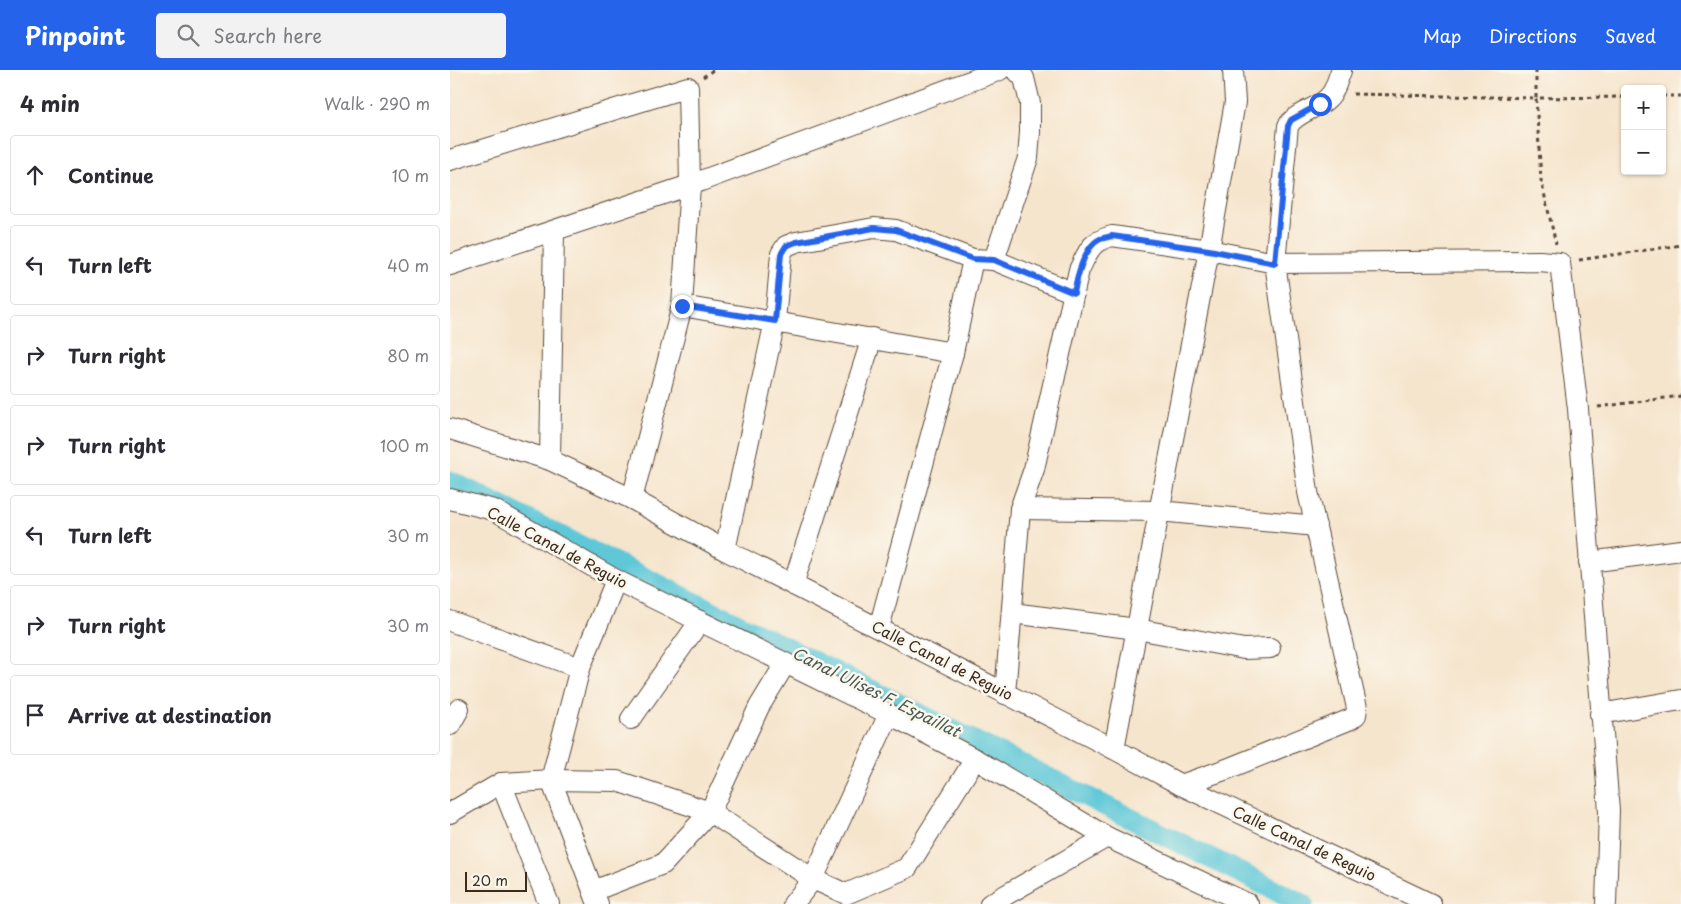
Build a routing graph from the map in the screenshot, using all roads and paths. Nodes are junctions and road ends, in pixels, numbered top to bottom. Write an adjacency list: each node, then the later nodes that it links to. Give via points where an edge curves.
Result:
1 (1000, 70): 12 (street)
2 (1016, 70): 17 (street, via 1024,78 1030,103 1028,158)
3 (1232, 70): 15 (street, via 1235,102)
4 (1536, 70): 10 (path)
5 (1341, 71): 6 (street)
6 (1332, 94): 10 (path); 18 (street, via 1291,120 1288,126)
7 (1666, 96): 8 (path)
8 (1681, 96)
9 (1621, 97): 10 (path)
10 (1536, 98): 19 (path, via 1541,180)
11 (450, 160): 12 (street, via 688,87)
12 (690, 185): 13 (street); 22 (street)
13 (554, 230): 20 (street); 29 (street)
14 (1681, 245): 19 (path)
15 (1209, 250): 18 (street); 21 (street, via 1112,236 1099,240 1090,248 1079,270); 33 (street)
16 (973, 259): 17 (street); 23 (street, via 896,230 874,228 796,242 786,246 781,254); 25 (street)
17 (994, 260): 21 (street)
18 (1275, 263): 19 (street); 34 (street, via 1308,492)
19 (1560, 263): 27 (street)
20 (450, 265)
21 (1074, 293): 32 (street, via 1034,469)
22 (682, 306): 23 (street); 31 (street)
23 (775, 321): 24 (street); 35 (street)
24 (872, 338): 25 (street); 39 (street)
25 (953, 353): 43 (street)
26 (1681, 396): 27 (path)
27 (1578, 409): 37 (street)
28 (450, 429): 29 (street, Calle Canal de Reguio)
29 (550, 460): 31 (street, Calle Canal de Reguio)
30 (450, 499): 38 (street, Calle Canal de Reguio, via 494,510)
31 (632, 499): 35 (street, Calle Canal de Reguio)
32 (1020, 508): 33 (street); 40 (street)
33 (1159, 511): 34 (street); 44 (street)
34 (1316, 526): 57 (street, via 1356,714 1351,719)
35 (725, 550): 39 (street, Calle Canal de Reguio)
36 (1681, 550): 37 (street)
37 (1589, 562): 51 (street)
38 (616, 580): 42 (street, Calle Canal de Reguio); 47 (street)
39 (793, 585): 43 (street, Calle Canal de Reguio)
40 (1012, 613): 44 (street); 48 (street)
41 (450, 621): 47 (street)
42 (700, 621): 46 (street, Calle Canal de Reguio); 52 (street)
43 (879, 628): 48 (street, Calle Canal de Reguio)
44 (1137, 629): 45 (street, via 1244,649); 53 (street)
45 (1270, 648)
46 (785, 664): 50 (street, Calle Canal de Reguio); 58 (street, via 759,707)
47 (580, 668): 55 (street)
48 (1005, 694): 53 (street, Calle Canal de Reguio)
49 (1681, 700): 51 (street)
50 (889, 714): 54 (street, Calle Canal de Reguio); 61 (street)
51 (1600, 714): 69 (street, via 1609,811)
52 (631, 719)
53 (1114, 749): 57 (street, Calle Canal de Reguio)
54 (975, 759): 60 (street, Calle Canal de Reguio); 63 (street, via 907,868)
55 (551, 780): 56 (street); 58 (street, via 617,781); 62 (street)
56 (501, 783): 59 (street); 64 (street)
57 (1181, 785): 68 (street, Calle Canal de Reguio)
58 (710, 812): 61 (street); 62 (street, via 663,864)
59 (450, 813)
60 (1107, 837): 66 (street); 67 (street, Calle Canal de Reguio)
61 (813, 879): 63 (street); 65 (street)
62 (596, 898)
63 (847, 899)
64 (548, 904)
65 (793, 904)
66 (990, 904)
67 (1248, 904)
68 (1431, 904)
69 (1606, 904)

